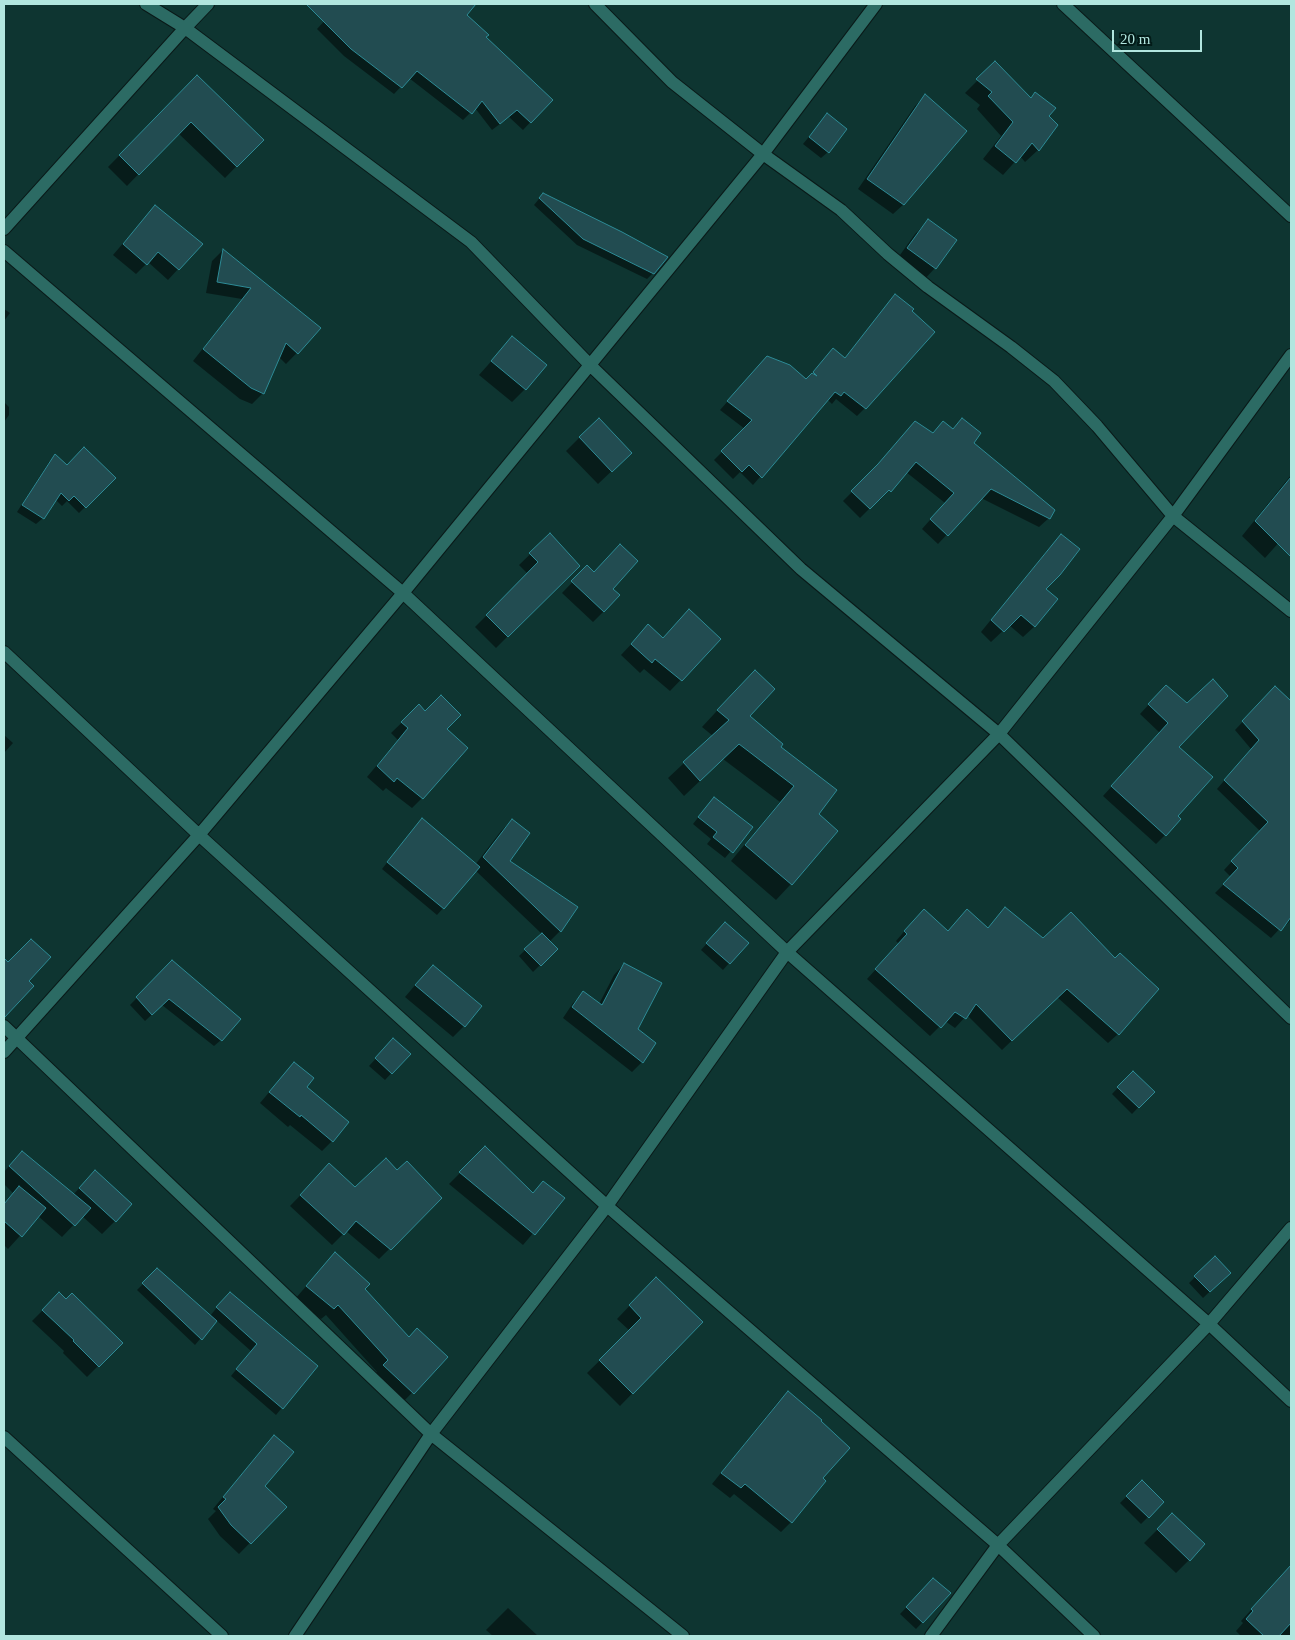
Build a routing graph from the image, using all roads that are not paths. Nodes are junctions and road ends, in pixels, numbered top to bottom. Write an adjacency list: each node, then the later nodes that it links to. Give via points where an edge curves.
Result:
1 (146, 4): 6 (street)
2 (208, 4): 6 (street)
3 (595, 4): 7 (street, via 672,82)
4 (876, 4): 7 (street)
5 (1063, 4): 8 (street)
6 (185, 28): 9 (street); 12 (street, via 471,242)
7 (763, 154): 12 (street); 13 (street, via 841,210 928,287 1054,381 1098,426)
8 (1291, 216)
9 (4, 229)
10 (4, 251): 14 (street)
11 (1291, 355): 13 (street)
12 (591, 366): 14 (street); 17 (street, via 800,569)
13 (1173, 516): 15 (street); 17 (street)
14 (403, 593): 18 (street); 19 (street)
15 (1291, 610)
16 (4, 652): 18 (street)
17 (999, 734): 19 (street); 20 (street)
18 (199, 835): 22 (street); 24 (street)
19 (787, 952): 24 (street); 26 (street)
20 (1291, 1018)
21 (4, 1026): 22 (street)
22 (17, 1037): 23 (street); 28 (street)
23 (4, 1052)
24 (608, 1206): 28 (street); 30 (street)
25 (1291, 1228): 26 (street)
26 (1209, 1324): 27 (street); 30 (street)
27 (1291, 1401)
28 (432, 1434): 32 (street); 33 (street)
29 (4, 1437): 31 (street)
30 (998, 1545): 34 (street); 35 (street)
31 (222, 1636)
32 (295, 1636)
33 (682, 1636)
34 (931, 1636)
35 (1094, 1636)

